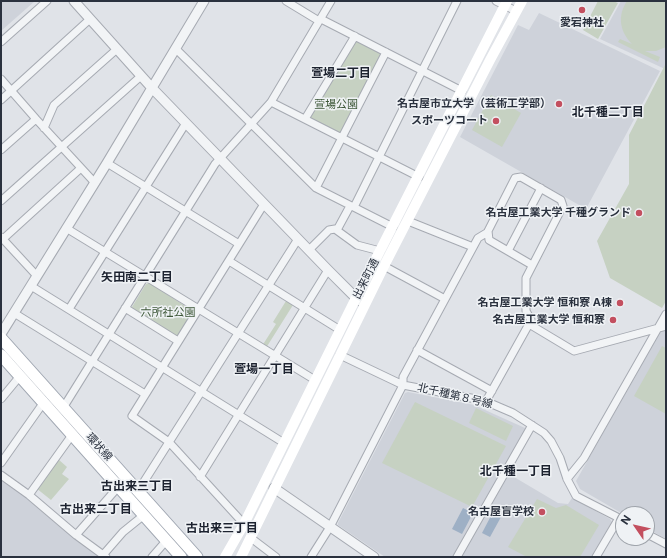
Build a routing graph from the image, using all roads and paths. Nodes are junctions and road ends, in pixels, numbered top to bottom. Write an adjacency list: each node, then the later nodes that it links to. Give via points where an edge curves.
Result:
1 (47, 1): 13 (street)
2 (74, 1): 10 (street)
3 (204, 1): 15 (street)
4 (286, 1): 11 (street)
5 (331, 1): 11 (street)
6 (457, 1): 17 (street)
7 (522, 1): 9 (main road, 出来町通)
8 (503, 2): 9 (street); 22 (main road, 出来町通)
9 (516, 11): 46 (main road, 出来町通)
10 (90, 19): 14 (street); 21 (street)
11 (320, 20): 12 (street); 24 (street)
12 (354, 36): 16 (street); 26 (street)
13 (1, 42)
14 (117, 49): 18 (street); 29 (street, via 54,105)
15 (176, 49): 20 (street); 28 (street)
16 (386, 52): 17 (street); 30 (street)
17 (422, 70): 22 (street); 33 (street)
18 (141, 76): 20 (street); 31 (street)
19 (1, 79): 21 (street)
20 (152, 88): 27 (street); 35 (street)
21 (11, 90): 23 (street); 25 (street)
22 (462, 91): 37 (main road, 出来町通)
23 (1, 100)
24 (271, 102): 26 (street); 28 (street)
25 (36, 119): 29 (street); 32 (street)
26 (305, 119): 30 (street)
27 (186, 123): 34 (street); 39 (street)
28 (251, 124): 34 (street); 40 (street)
29 (44, 128): 31 (street)
30 (342, 138): 33 (street); 40 (street)
31 (61, 147): 36 (street); 42 (street)
32 (1, 150)
33 (378, 157): 37 (street); 44 (street)
34 (219, 158): 43 (street); 45 (street)
35 (107, 163): 38 (street); 39 (street)
36 (81, 168): 38 (street); 51 (street)
37 (419, 177): 47 (main road, 出来町通)
38 (95, 183): 48 (street)
39 (146, 187): 45 (street); 56 (street)
40 (316, 188): 44 (street)
41 (541, 188): 50 (street, via 521,176 515,178); 58 (street); 60 (street, via 561,200 563,206)
42 (1, 201)
43 (264, 204): 52 (street); 53 (street)
44 (352, 206): 47 (street); 49 (street)
45 (185, 211): 53 (street); 64 (street)
46 (408, 221): 54 (street); 61 (main road, 出来町通)
47 (393, 227): 57 (main road, 出来町通)
48 (66, 228): 56 (street); 63 (street)
49 (337, 230): 55 (street, via 329,230); 57 (street, via 357,245)
50 (488, 232): 54 (street, via 478,238); 58 (street, via 489,240)
51 (2, 238): 63 (street)
52 (298, 239): 55 (street); 66 (street)
53 (239, 244): 59 (street)
54 (473, 247): 68 (street)
55 (309, 250): 62 (street)
56 (105, 251): 64 (street); 71 (street)
57 (380, 251): 67 (main road, 出来町通)
58 (508, 251): 60 (street)
59 (229, 262): 66 (street); 72 (street)
60 (532, 265): 76 (street, via 526,278 526,311 531,320)
61 (384, 266): 68 (street); 69 (main road, 出来町通)
62 (328, 270): 67 (street); 73 (street)
63 (37, 276): 65 (street)
64 (145, 276): 70 (street); 72 (street)
65 (31, 286): 71 (street); 74 (street)
66 (268, 286): 73 (street); 80 (street)
67 (356, 298): 69 (street); 79 (main road, 出来町通)
68 (445, 299): 85 (street)
69 (365, 304): 88 (main road, 出来町通)
70 (125, 308): 82 (street); 84 (street)
71 (69, 309): 82 (street)
72 (199, 309): 80 (street); 84 (street)
73 (305, 309): 79 (street); 87 (street)
74 (14, 313): 81 (street); 89 (street)
75 (666, 314): 78 (street)
76 (529, 324): 78 (street, via 574,351); 95 (street)
77 (666, 326): 78 (street)
78 (658, 328): 109 (street, via 584,458)
79 (340, 330): 92 (main road, 出来町通)
80 (238, 333): 87 (street); 94 (street)
81 (1, 334)
82 (109, 334): 89 (street); 90 (street)
83 (1, 338): 100 (main road, 環状線)
84 (178, 341): 90 (street)
85 (417, 350): 93 (street, via 403,376); 95 (street)
86 (1, 355): 91 (main road, 環状線)
87 (275, 356): 92 (street); 101 (street)
88 (340, 356): 93 (street, 北千種第８号線); 111 (main road, 出来町通)
89 (92, 361): 96 (street); 100 (street)
90 (162, 367): 94 (street); 96 (street)
91 (20, 376): 97 (street); 98 (main road, 環状線)
92 (315, 380): 105 (main road, 出来町通)
93 (403, 385): 99 (street, 北千種第８号線, via 468,397); 117 (street)
94 (201, 391): 101 (street); 104 (street)
95 (492, 391): 99 (street)
96 (145, 394): 104 (street, via 132,416)
97 (1, 399)
98 (44, 402): 103 (main road, 環状線); 106 (street)
99 (485, 403): 102 (street, 北千種第８号線, via 503,408)
100 (63, 408): 112 (main road, 環状線)
101 (239, 415): 105 (street); 108 (street)
102 (532, 425): 109 (street, 北千種第８号線, via 551,441); 133 (street)
103 (72, 435): 110 (main road, 環状線); 113 (street)
104 (169, 442): 108 (street); 112 (street)
105 (284, 443): 116 (main road, 出来町通)
106 (1, 463)
107 (1, 475): 113 (street)
108 (200, 477): 116 (street)
109 (567, 479): 115 (street, 北千種第８号線, via 576,496)
110 (119, 486): 114 (main road, 環状線); 119 (street)
111 (274, 488): 117 (street); 120 (main road, 出来町通)
112 (138, 491): 127 (main road, 環状線)
113 (29, 495): 119 (street)
114 (144, 515): 122 (main road, 環状線); 124 (street, via 123,532)
115 (615, 516)
116 (244, 524): 128 (main road, 出来町通)
117 (330, 527): 131 (street); 132 (street)
118 (615, 528): 134 (street)
119 (76, 535): 124 (street)
120 (251, 538): 129 (main road, 出来町通); 130 (street)
121 (655, 538): 123 (street)
122 (166, 541): 125 (street); 126 (main road, 環状線)
123 (666, 544)
124 (104, 556)
125 (152, 557)
126 (181, 557)
127 (197, 557)
128 (225, 557)
129 (241, 557)
130 (276, 557)
131 (311, 557)
132 (373, 557)
133 (456, 557)
134 (596, 557)

